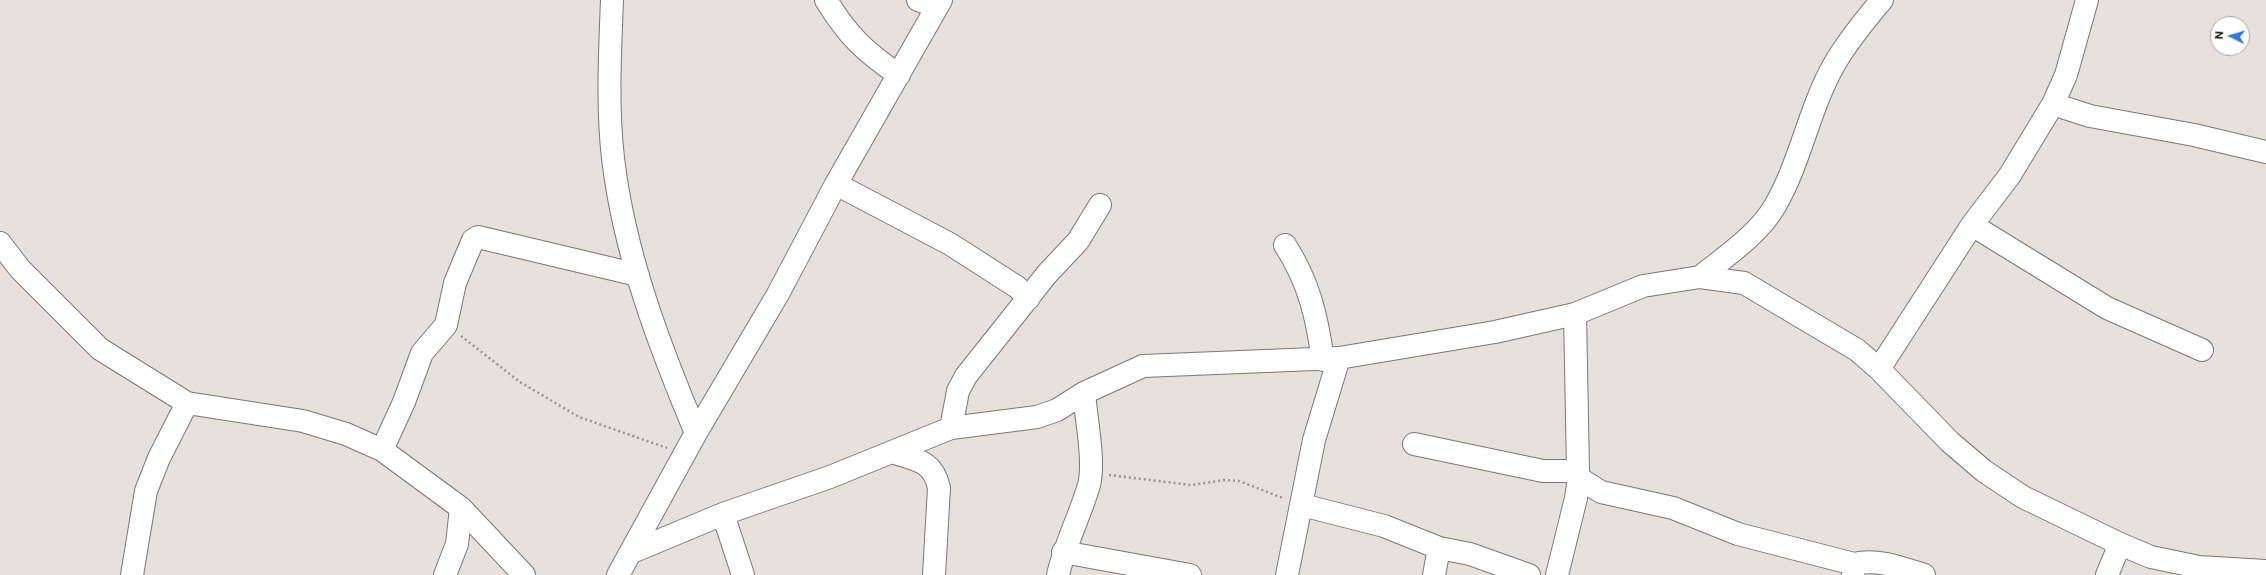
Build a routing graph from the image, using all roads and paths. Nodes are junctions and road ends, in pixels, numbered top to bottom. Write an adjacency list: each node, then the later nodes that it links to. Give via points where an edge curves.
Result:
1 (612, 0): 14 (street, via 609,116 612,152 622,209)
2 (826, 0): 6 (street, via 855,41 875,59)
3 (1882, 0): 15 (street, via 1834,64 1805,134 1796,165 1775,207 1756,230)
4 (2087, 0): 7 (street, via 2066,75)
5 (932, 2): 6 (street)
6 (899, 75): 9 (street)
7 (2053, 104): 8 (street, via 2090,116 2194,134); 11 (street, via 2010,175)
8 (2266, 152)
9 (836, 184): 16 (street, via 950,244 1017,287); 25 (street, via 778,294)
10 (1100, 205): 16 (street, via 1078,241 1046,274)
11 (1972, 225): 19 (street, via 2107,308); 21 (street)
12 (0, 243): 23 (street, via 20,269 100,349)
13 (1285, 245): 20 (street, via 1299,266 1308,288)
14 (638, 275): 18 (street, via 478,237 473,240 455,283); 25 (street, via 664,357)
15 (1700, 277): 17 (street, via 1644,286); 21 (street, via 1744,283 1857,350)
16 (1029, 298): 24 (street, via 966,376 958,391)
17 (1575, 314): 20 (street, via 1495,332); 31 (street)
18 (446, 326): 27 (street, via 422,353 404,402); 29 (path, via 520,382 579,417)
19 (2202, 350)
20 (1331, 359): 22 (street, via 1143,366); 33 (street)
21 (1879, 369): 35 (street, via 1950,442 1984,471 2023,497)
22 (1084, 393): 24 (street, via 1057,410 1037,417); 30 (street)
23 (187, 403): 27 (street, via 303,421 346,434); 41 (street, via 159,458 146,491)
24 (951, 428): 28 (street)
25 (696, 433): 29 (street)
26 (1414, 444): 31 (street, via 1543,471)
27 (382, 450): 32 (street)
28 (892, 452): 34 (street, via 830,477); 46 (street, via 927,464 936,475 939,488)
29 (685, 454): 37 (street)
30 (1091, 470): 33 (path, via 1147,481 1191,486 1225,480 1239,481 1277,495); 38 (street, via 1089,484)
31 (1578, 474): 39 (street, via 1601,492 1673,508 1738,534); 52 (street, via 1576,498)
32 (461, 508): 42 (street, via 458,544); 43 (street)
33 (1302, 508): 36 (street, via 1384,526); 49 (street)
34 (723, 514): 37 (street); 45 (street)
35 (2120, 544): 40 (street, via 2151,556 2199,567); 54 (street)
36 (1439, 548): 50 (street); 51 (street, via 1470,554)
37 (632, 552): 44 (street)
38 (1064, 552): 47 (street); 48 (street)
39 (1854, 570): 53 (street, via 1864,561 1882,563)
40 (2266, 571)
41 (132, 575)
42 (445, 575)
43 (524, 575)
44 (618, 575)
45 (743, 575)
46 (934, 575)
47 (1058, 575)
48 (1190, 575)
49 (1287, 575)
50 (1434, 575)
51 (1529, 575)
52 (1557, 575)
53 (1924, 575)
54 (2107, 575)

